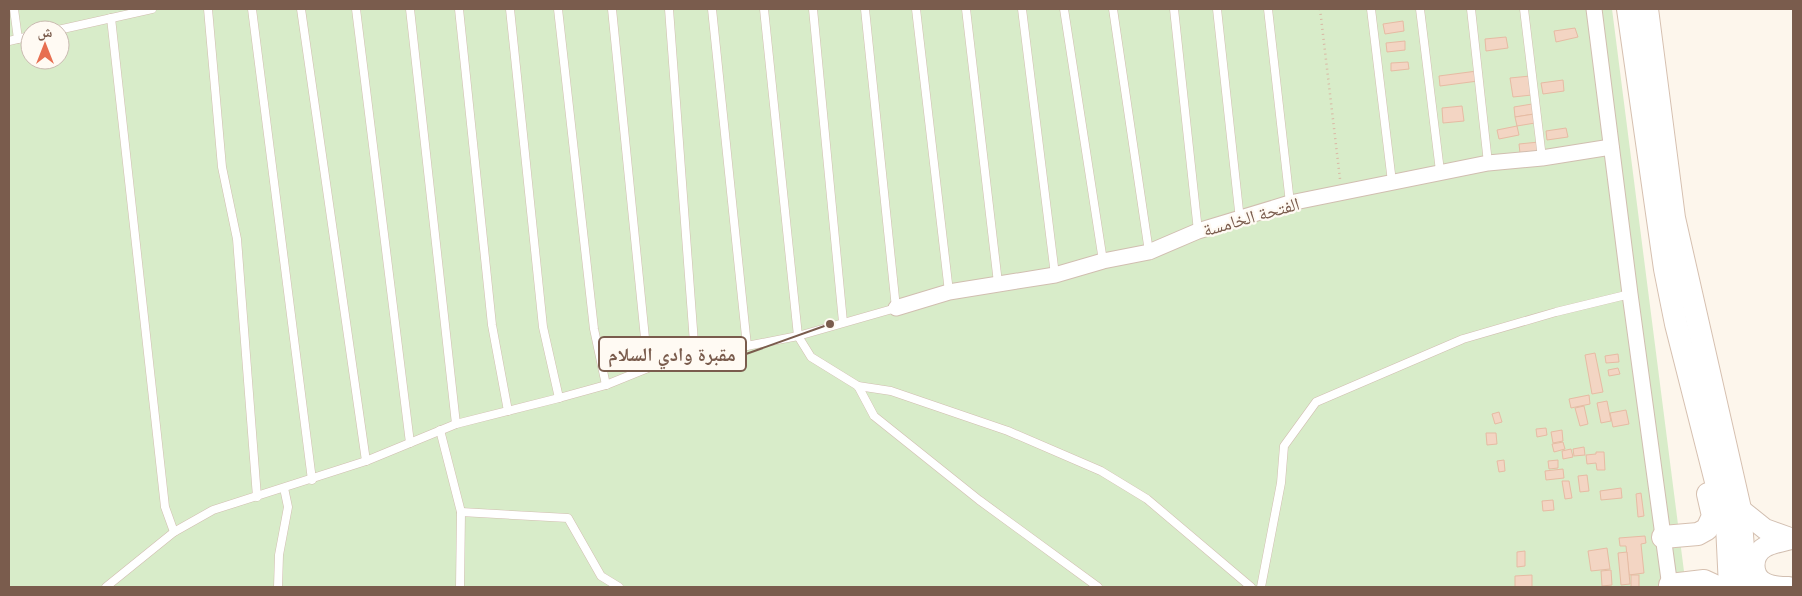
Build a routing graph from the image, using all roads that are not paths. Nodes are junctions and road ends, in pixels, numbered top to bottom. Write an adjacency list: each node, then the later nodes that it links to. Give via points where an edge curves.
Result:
1 (14, 9): 34 (lane)
2 (152, 9): 32 (lane)
3 (208, 9): 67 (lane, via 222,167 237,239)
4 (252, 9): 65 (lane)
5 (302, 9): 64 (lane)
6 (356, 9): 62 (lane)
7 (410, 9): 60 (lane)
8 (459, 9): 59 (lane, via 492,326)
9 (510, 9): 58 (lane, via 543,327)
10 (558, 9): 56 (lane, via 594,329)
11 (612, 9): 55 (lane)
12 (669, 9): 54 (lane)
13 (712, 9): 53 (lane)
14 (764, 9): 52 (lane)
15 (813, 9): 51 (lane)
16 (865, 9): 50 (lane)
17 (916, 9): 48 (lane)
18 (966, 9): 47 (lane)
19 (1022, 9): 46 (lane)
20 (1064, 9): 45 (lane)
21 (1113, 9): 44 (lane)
22 (1174, 9): 43 (lane)
23 (1217, 9): 42 (lane)
24 (1268, 9): 41 (lane)
25 (1371, 9): 40 (lane)
26 (1420, 9): 39 (lane)
27 (1471, 9): 38 (lane)
28 (1524, 9): 37 (lane)
29 (1594, 9): 36 (street)
30 (1628, 9): 63 (main road, via 1654,210 1676,324)
31 (1648, 9): 68 (main road, via 1674,218)
32 (111, 18): 33 (lane); 70 (lane, via 165,506)
33 (70, 27)
34 (18, 39): 35 (lane)
35 (9, 41)
36 (1611, 147): 37 (street, الفتحة الخامسة); 49 (street)
37 (1542, 158): 38 (street, الفتحة الخامسة)
38 (1488, 163): 39 (street, الفتحة الخامسة)
39 (1440, 172): 40 (street, الفتحة الخامسة)
40 (1392, 182): 41 (street, الفتحة الخامسة)
41 (1290, 203): 42 (street, الفتحة الخامسة)
42 (1240, 220): 43 (street, الفتحة الخامسة)
43 (1198, 231): 44 (street, الفتحة الخامسة)
44 (1149, 252): 45 (street, الفتحة الخامسة)
45 (1103, 261): 46 (street, الفتحة الخامسة)
46 (1055, 276): 47 (street, الفتحة الخامسة)
47 (998, 283): 48 (street, الفتحة الخامسة)
48 (949, 292): 50 (street, الفتحة الخامسة)
49 (1630, 294): 71 (street); 80 (lane, via 1463,339 1316,402 1284,446 1281,483)
50 (896, 308): 51 (lane)
51 (843, 322): 52 (lane)
52 (798, 336): 53 (lane); 57 (lane, via 810,357)
53 (747, 346): 54 (lane)
54 (696, 356): 55 (lane)
55 (648, 368): 56 (lane)
56 (606, 384): 58 (lane)
57 (858, 386): 78 (lane, via 874,416 978,500); 79 (lane, via 890,391 1008,431 1101,471 1147,499)
58 (559, 398): 59 (lane)
59 (508, 411): 60 (lane)
60 (456, 424): 61 (lane)
61 (440, 430): 62 (lane); 69 (lane)
62 (410, 442): 64 (lane)
63 (1711, 459): 71 (main road, via 1707,484 1712,516 1710,525 1698,534); 82 (main road, via 1727,525)
64 (366, 460): 65 (lane)
65 (312, 480): 66 (lane)
66 (284, 488): 67 (lane); 75 (lane, via 288,506 279,555)
67 (258, 497): 70 (lane, via 213,510)
68 (1740, 509): 72 (street, via 1765,529); 83 (main road)
69 (461, 512): 76 (lane); 77 (lane, via 568,518 601,576)
70 (174, 532): 74 (lane)
71 (1662, 537): 73 (street)
72 (1792, 539): 84 (street, via 1764,548 1758,553 1754,567 1767,584)
73 (1670, 586): 81 (main road, via 1704,581)
74 (106, 587)
75 (278, 587)
76 (460, 587)
77 (619, 587)
78 (1098, 587)
79 (1251, 587)
80 (1260, 587)
81 (1717, 587)
82 (1730, 587)
83 (1746, 587)
84 (1788, 587)

